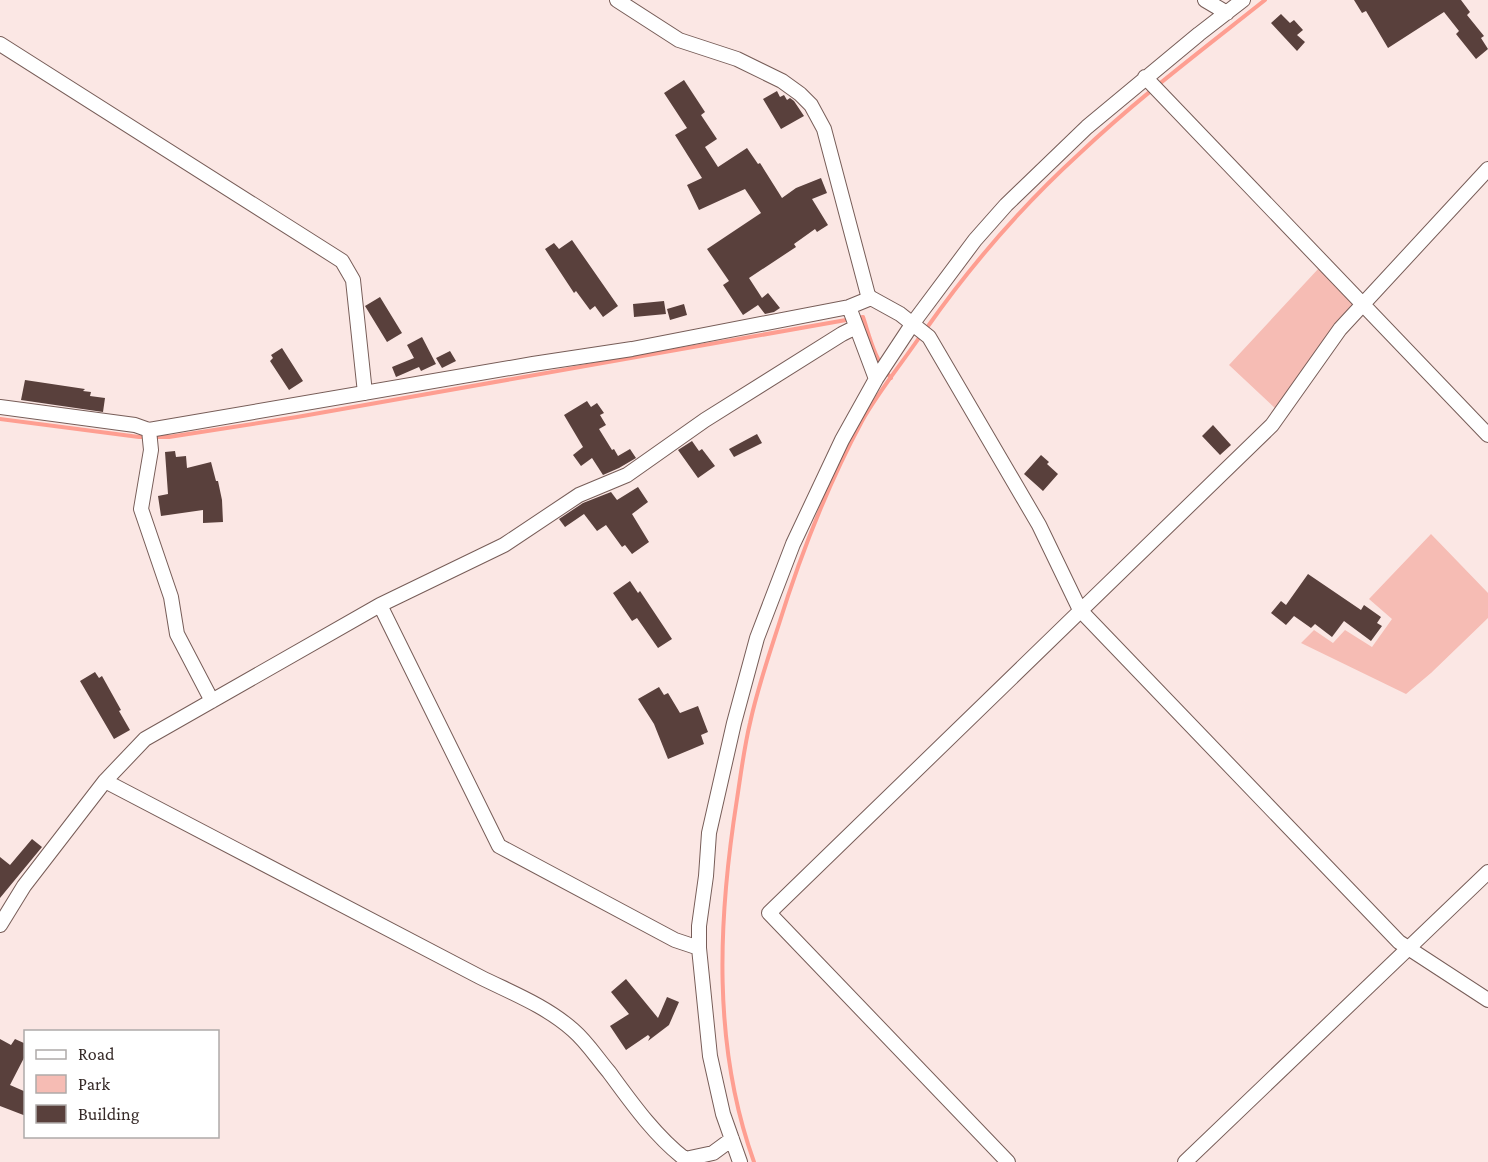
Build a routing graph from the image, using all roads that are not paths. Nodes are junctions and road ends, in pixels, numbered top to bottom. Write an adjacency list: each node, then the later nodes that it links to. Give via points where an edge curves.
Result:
1 (617, 0): 8 (street, via 679,40 765,72 811,105 824,129)
2 (1205, 0): 4 (street)
3 (1243, 0): 4 (street)
4 (1227, 13): 6 (street)
5 (0, 44): 14 (street, via 342,261 354,280)
6 (1151, 84): 9 (street); 12 (street, via 1087,127 1005,205 975,240)
7 (1488, 169): 9 (street)
8 (871, 298): 10 (street); 12 (street)
9 (1363, 305): 17 (street); 19 (street, via 1329,343 1272,425)
10 (849, 307): 11 (street); 14 (street, via 632,349)
11 (856, 327): 13 (street); 18 (street, via 705,420 627,475 579,495 504,545)
12 (920, 329): 13 (street); 19 (street, via 1039,525)
13 (876, 379): 24 (street, via 793,544 758,638 709,833)
14 (365, 393): 16 (street)
15 (0, 407): 16 (street)
16 (149, 430): 20 (street, via 150,450 141,509 171,597 177,634)
17 (1488, 435)
18 (380, 605): 20 (street); 24 (street, via 500,846 675,940)
19 (1080, 610): 25 (street); 29 (street, via 769,913)
20 (212, 701): 21 (street, via 145,739)
21 (105, 781): 23 (street, via 24,886); 27 (street, via 546,1011 573,1030 640,1114 685,1159 713,1153)
22 (1488, 872): 25 (street)
23 (0, 925)
24 (699, 948): 27 (street, via 710,1056)
25 (1408, 949): 26 (street); 30 (street)
26 (1488, 1000)
27 (732, 1139): 28 (street)
28 (740, 1162)
29 (1008, 1162)
30 (1185, 1162)

